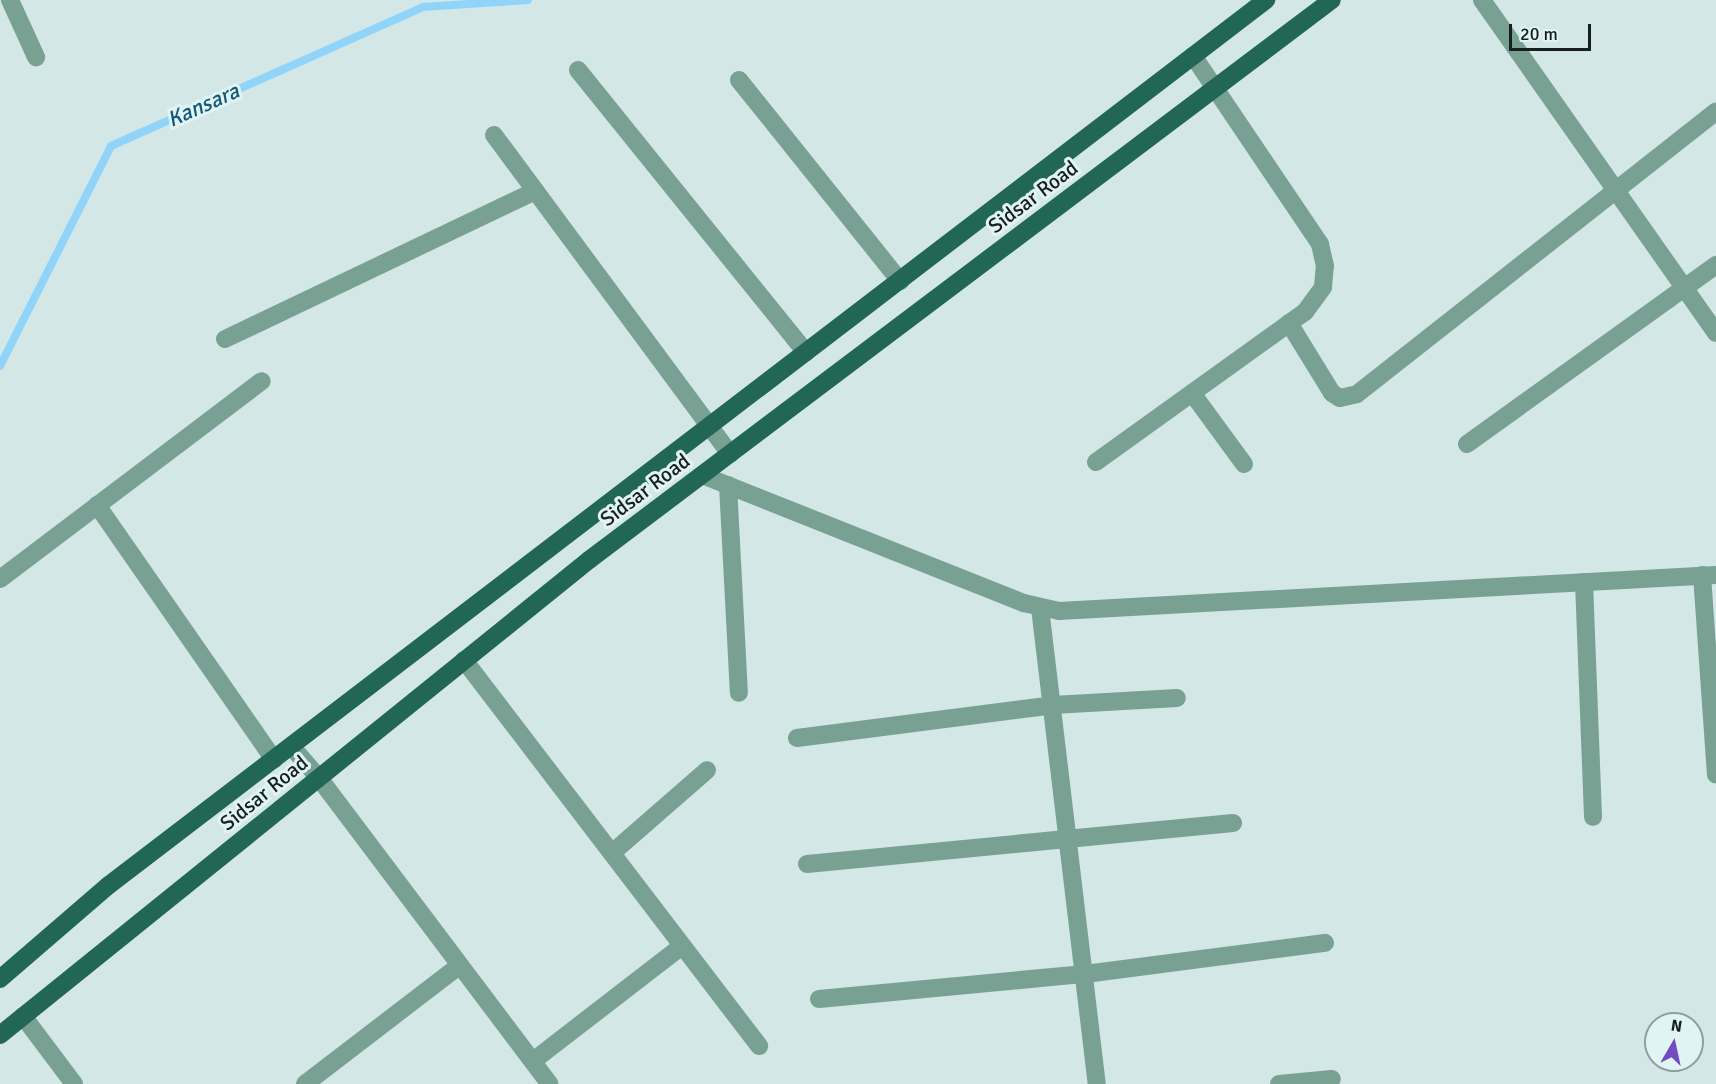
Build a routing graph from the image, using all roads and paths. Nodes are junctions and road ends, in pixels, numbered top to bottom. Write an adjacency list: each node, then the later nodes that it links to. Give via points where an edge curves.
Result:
1 (10, 0): 6 (street)
2 (1266, 0): 5 (main road, Sidsar Road)
3 (1332, 0): 9 (main road, Sidsar Road)
4 (1482, 0): 12 (street)
5 (1193, 56): 9 (street); 15 (main road, Sidsar Road)
6 (36, 57)
7 (578, 70): 20 (street)
8 (739, 80): 15 (street)
9 (1215, 89): 17 (street, via 1320,244 1325,266 1323,287 1305,312); 25 (main road, Sidsar Road)
10 (1716, 111): 12 (street)
11 (494, 135): 13 (street)
12 (1615, 190): 16 (street); 17 (street, via 1357,394 1340,398 1332,393)
13 (535, 191): 19 (street); 23 (street)
14 (1716, 264): 16 (street)
15 (900, 281): 20 (main road, Sidsar Road)
16 (1684, 287): 18 (street); 24 (street)
17 (1289, 323): 22 (street)
18 (1716, 333)
19 (225, 339)
20 (806, 353): 23 (main road, Sidsar Road)
21 (262, 381): 30 (street)
22 (1192, 393): 26 (street); 27 (street)
23 (708, 428): 25 (street); 40 (main road, Sidsar Road)
24 (1467, 444)
25 (730, 454): 28 (main road, Sidsar Road)
26 (1096, 462)
27 (1244, 464)
28 (702, 475): 29 (street); 35 (main road, Sidsar Road)
29 (728, 485): 34 (street); 36 (street)
30 (97, 505): 32 (street); 41 (street)
31 (1709, 575): 33 (street); 43 (street)
32 (0, 579)
33 (1584, 582): 34 (street, via 1074,611); 45 (street)
34 (1040, 608): 38 (street)
35 (464, 660): 44 (main road, Sidsar Road); 48 (street)
36 (739, 693)
37 (1177, 698): 38 (street)
38 (1053, 705): 39 (street); 47 (street)
39 (797, 738)
40 (291, 746): 41 (main road, Sidsar Road); 44 (street)
41 (274, 760): 54 (main road, Sidsar Road, via 109,885)
42 (707, 770): 48 (street)
43 (1716, 776)
44 (319, 778): 52 (street); 56 (main road, Sidsar Road)
45 (1593, 817)
46 (1233, 823): 47 (street)
47 (1070, 838): 49 (street); 53 (street)
48 (612, 853): 51 (street)
49 (807, 864)
50 (1325, 943): 53 (street)
51 (682, 946): 58 (street); 59 (street)
52 (460, 965): 59 (street); 62 (street)
53 (1085, 974): 55 (street); 64 (street)
54 (0, 979)
55 (819, 999)
56 (23, 1016): 57 (main road, Sidsar Road); 61 (street)
57 (0, 1035)
58 (759, 1046)
59 (532, 1061): 63 (street)
60 (1332, 1079): 65 (street)
61 (74, 1084)
62 (305, 1084)
63 (550, 1084)
64 (1097, 1084)
65 (1279, 1084)

